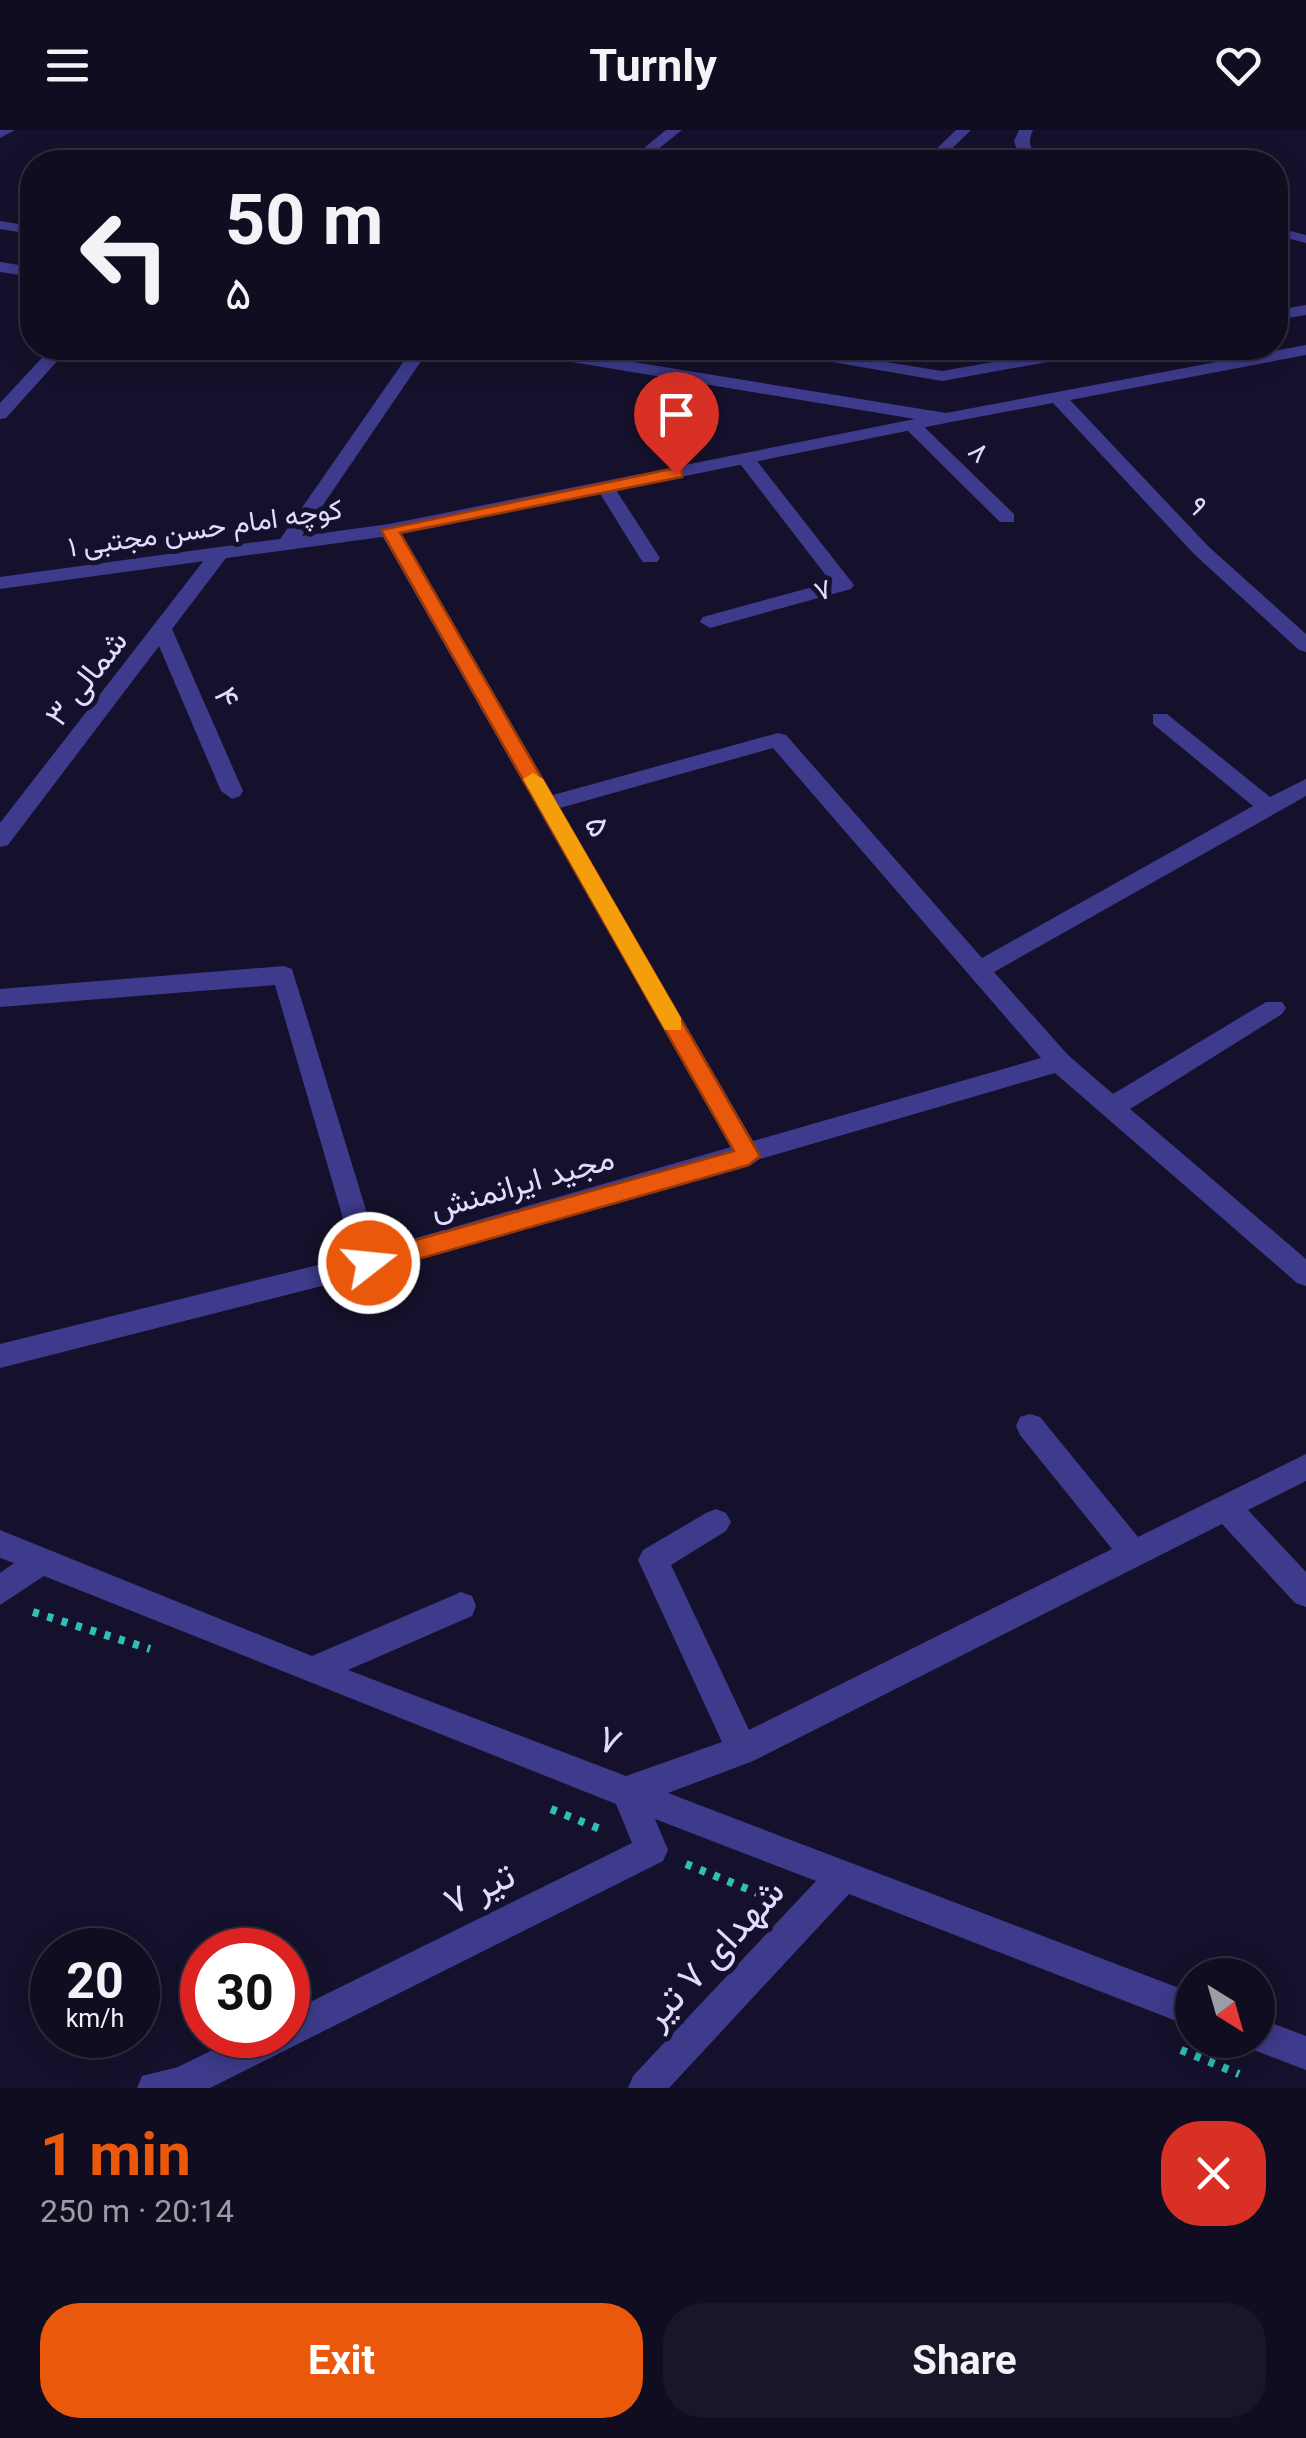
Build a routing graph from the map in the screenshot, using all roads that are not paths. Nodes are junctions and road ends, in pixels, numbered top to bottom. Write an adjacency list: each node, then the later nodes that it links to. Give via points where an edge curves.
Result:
1 (8, 130): 4 (lane)
2 (675, 130): 5 (lane)
3 (964, 130): 6 (lane)
4 (0, 134)
5 (649, 150)
6 (943, 150)
7 (49, 360): 14 (street)
8 (413, 360): 21 (street)
9 (591, 360): 15 (street)
10 (846, 360): 11 (lane, via 942,376)
11 (1031, 360)
12 (1253, 360): 13 (street, کوچه امام حسن مجتبی ۱)
13 (1057, 397): 15 (street, کوچه امام حسن مجتبی ۱); 27 (street, ۹, via 1202,551)
14 (0, 414)
15 (946, 418): 16 (street, کوچه امام حسن مجتبی ۱)
16 (912, 426): 17 (street, کوچه امام حسن مجتبی ۱); 19 (street, ۸)
17 (746, 460): 18 (street, کوچه امام حسن مجتبی ۱); 25 (street, ۷, via 844,585)
18 (605, 487): 20 (street, کوچه امام حسن مجتبی ۱); 23 (street)
19 (1008, 518)
20 (389, 530): 21 (street, کوچه امام حسن مجتبی ۱); 31 (street, ۵)
21 (286, 545): 22 (street, کوچه امام حسن مجتبی ۱)
22 (219, 554): 24 (street, کوچه امام حسن مجتبی ۱); 26 (street, ۳ شمالی)
23 (650, 558)
24 (0, 583)
25 (710, 622)
26 (162, 629): 30 (street, ۴); 33 (street, ۳ شمالی)
27 (1306, 645)
28 (1160, 719): 32 (street)
29 (1306, 786): 32 (street)
30 (232, 791)
31 (548, 804): 34 (street, via 778,740); 39 (street, ۵)
32 (1268, 808): 34 (street)
33 (0, 839)
34 (977, 971): 37 (street)
35 (0, 998): 40 (street, via 284,974)
36 (1274, 1008): 38 (street)
37 (1059, 1062): 38 (street); 39 (street, مجید ایرانمنش)
38 (1111, 1108): 41 (street)
39 (749, 1156): 40 (street, مجید ایرانمنش)
40 (369, 1263): 42 (street, مجید ایرانمنش)
41 (1306, 1275)
42 (0, 1356)
43 (1030, 1426): 48 (street)
44 (1306, 1467): 45 (street)
45 (1226, 1507): 48 (street); 51 (street)
46 (716, 1522): 54 (street, via 652,1560)
47 (0, 1544): 49 (street, ۷)
48 (1132, 1553): 54 (street)
49 (41, 1560): 50 (street); 53 (street, ۷)
50 (0, 1591)
51 (1306, 1594)
52 (461, 1606): 53 (street)
53 (312, 1671): 55 (street, ۷)
54 (742, 1750): 55 (street)
55 (627, 1792): 56 (street, ۷); 58 (street, ۷ تیر, via 652,1850)
56 (842, 1876): 57 (street, ۷); 63 (street, شهدای ۷ تیر)
57 (1175, 2003)
58 (310, 2020)
59 (1275, 2041): 60 (street)
60 (1306, 2053)
61 (233, 2058): 62 (street, via 180,2084)
62 (154, 2088)
63 (645, 2088)

